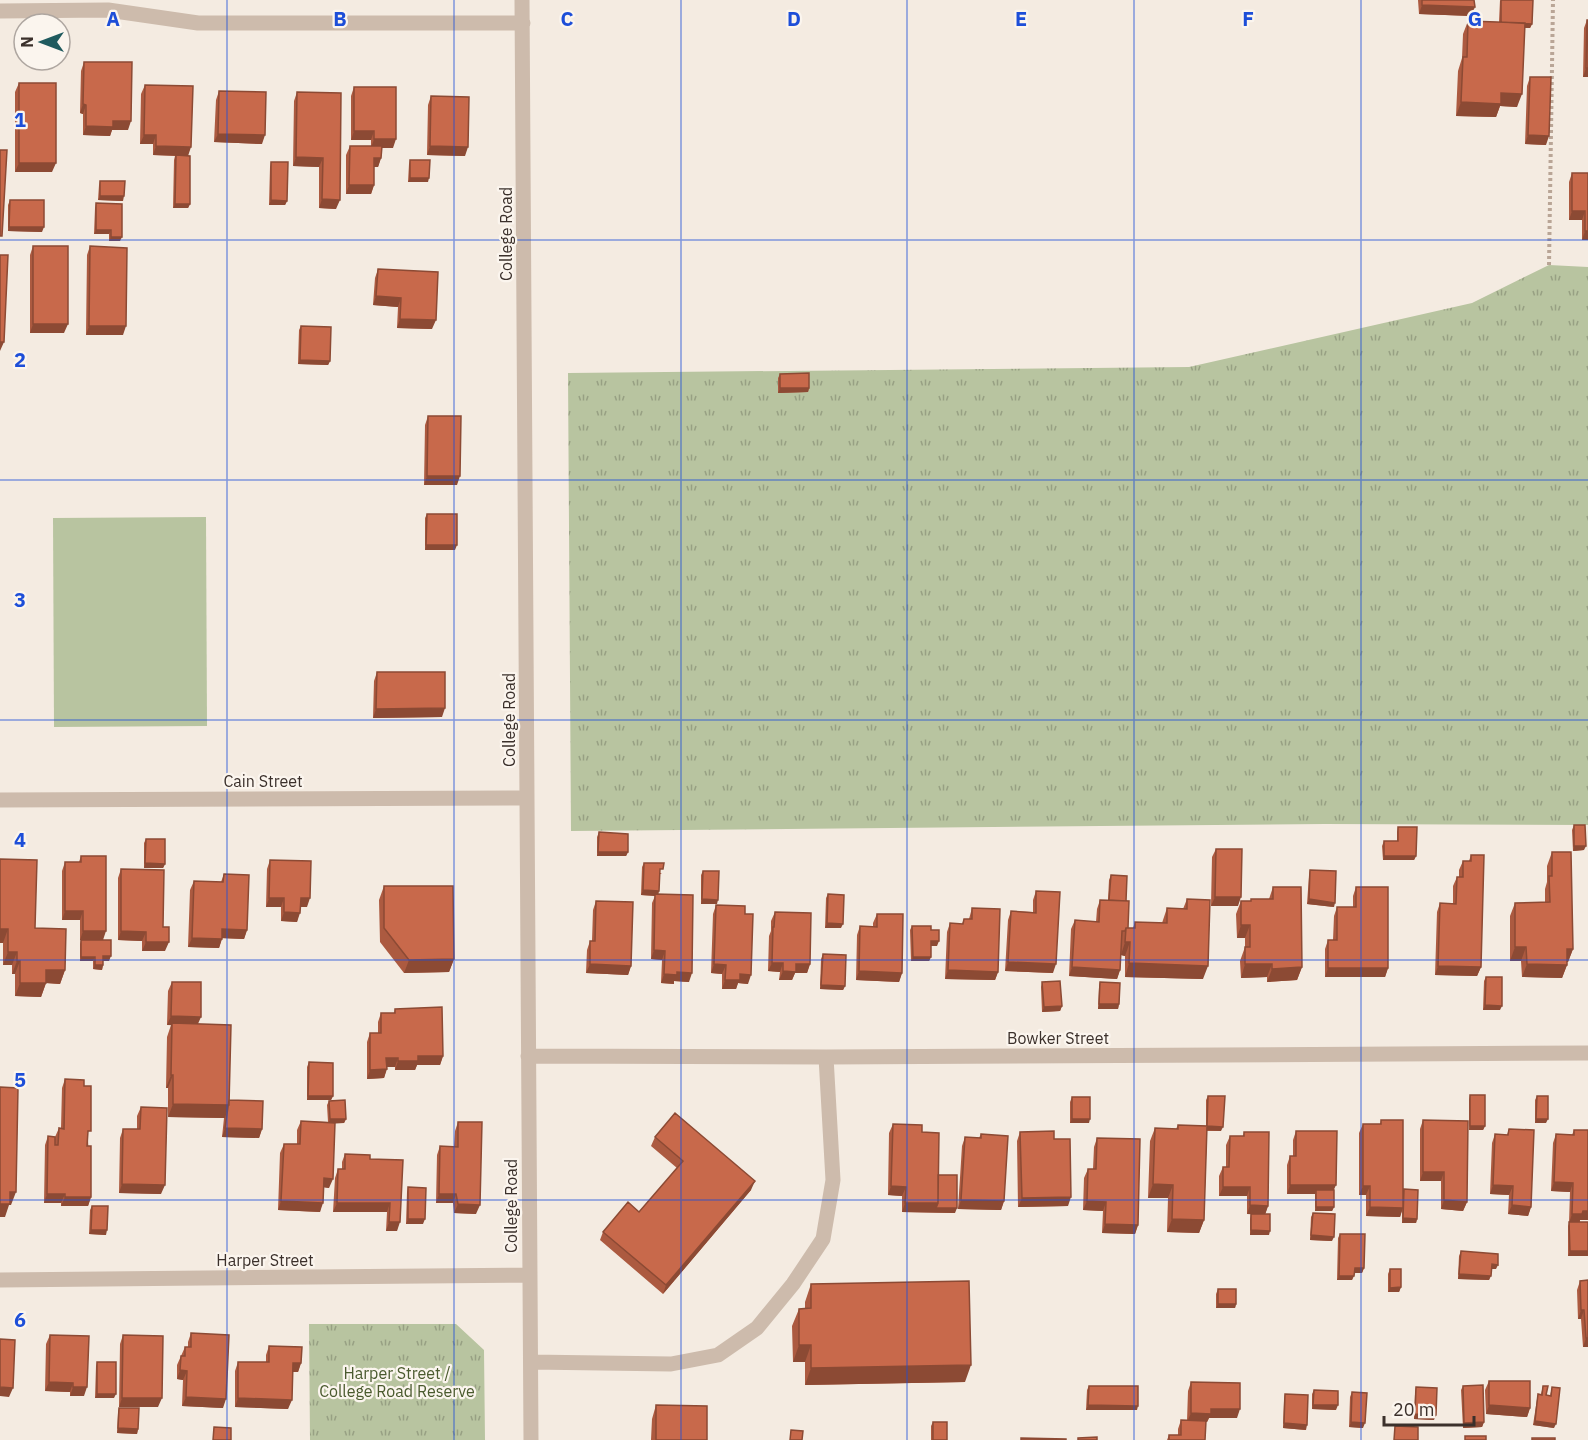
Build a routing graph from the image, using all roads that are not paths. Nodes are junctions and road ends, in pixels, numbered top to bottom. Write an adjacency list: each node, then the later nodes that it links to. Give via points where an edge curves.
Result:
1 (522, 0): 3 (street, College Road)
2 (0, 11): 3 (street, via 108,10 198,23)
3 (523, 23): 4 (street, College Road)
4 (527, 798): 5 (street, Cain Street); 7 (street, College Road)
5 (0, 800)
6 (1588, 1053): 8 (street, Bowker Street)
7 (528, 1056): 8 (street, Bowker Street); 9 (street, College Road)
8 (826, 1058): 11 (street, via 833,1180 823,1239 794,1284 757,1328 718,1354 671,1364)
9 (530, 1275): 10 (street, Harper Street); 11 (street, College Road)
10 (0, 1280)
11 (531, 1362): 12 (street, College Road)
12 (531, 1440)

